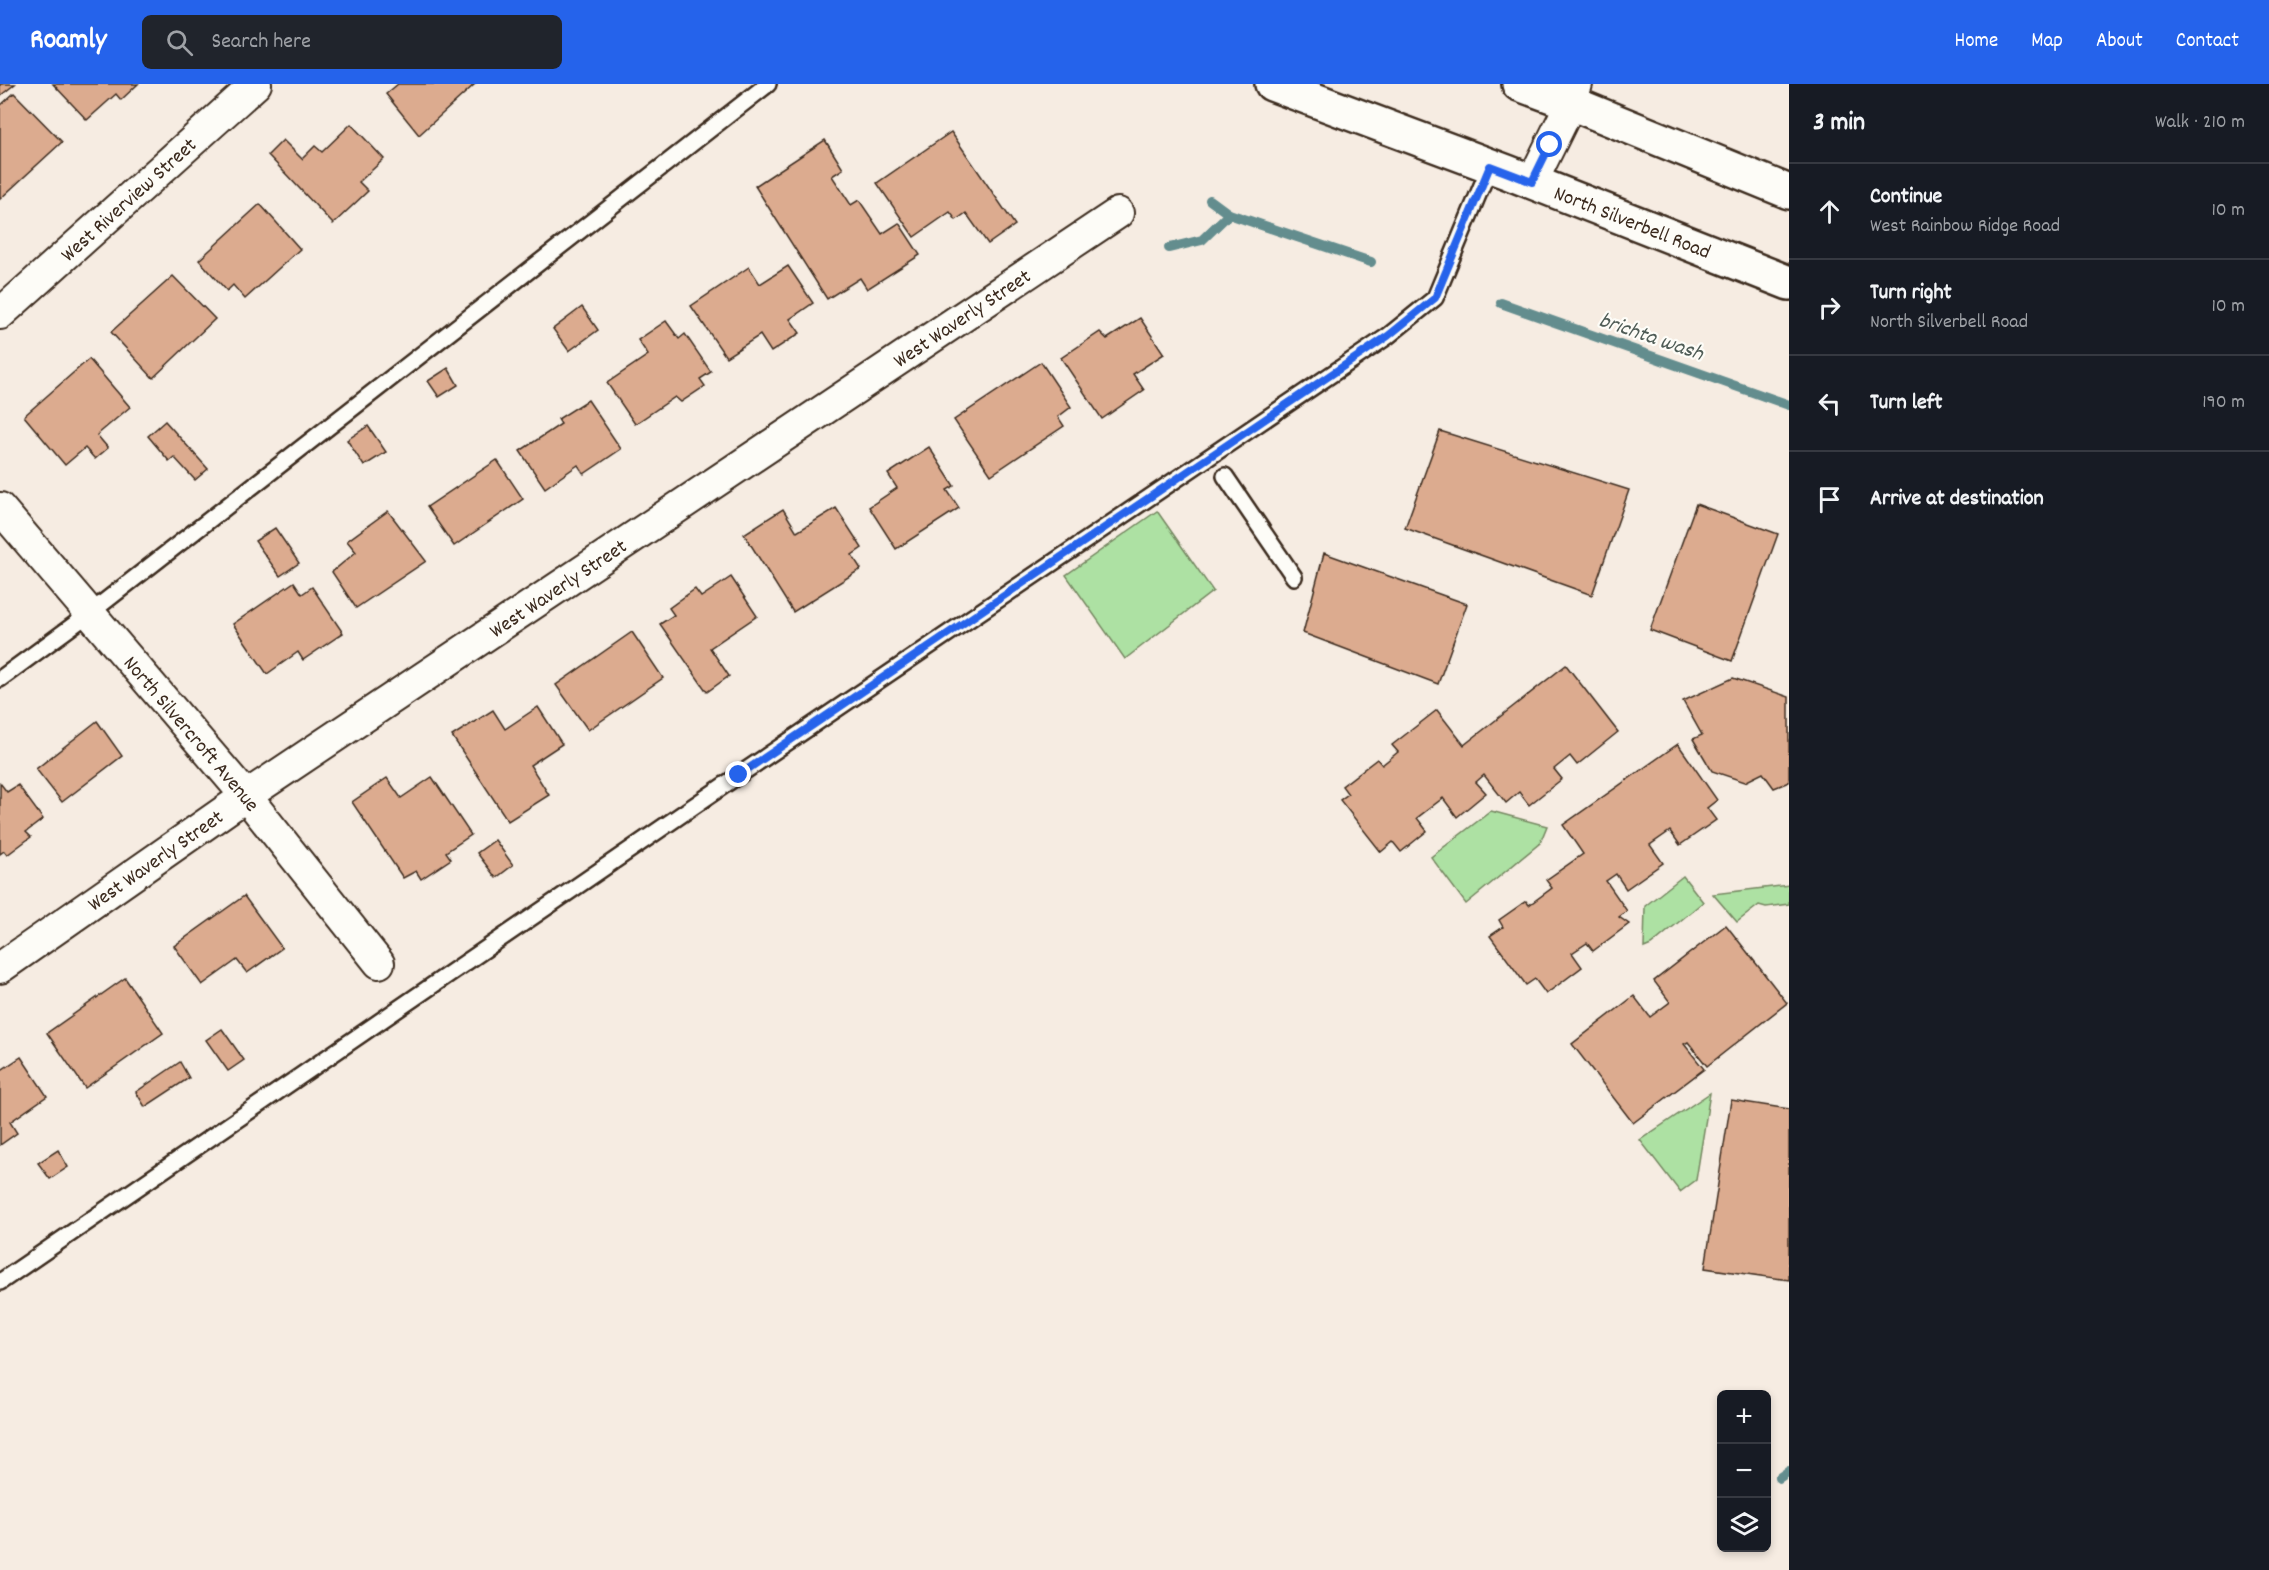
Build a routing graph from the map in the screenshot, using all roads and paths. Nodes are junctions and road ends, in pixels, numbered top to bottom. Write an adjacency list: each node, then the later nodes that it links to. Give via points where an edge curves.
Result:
1 (256, 84): 11 (street, West Riverview Street)
2 (768, 84): 15 (lane)
3 (1272, 84): 6 (main road, North Silverbell Road)
4 (1519, 84): 5 (main road)
5 (1574, 93): 7 (street); 8 (main road)
6 (1490, 166): 7 (main road, North Silverbell Road); 20 (lane, via 1435,298 1388,336)
7 (1532, 182): 10 (main road, North Silverbell Road)
8 (1789, 192)
9 (1118, 213): 17 (street, West Waverly Street)
10 (1789, 283)
11 (0, 314)
12 (1225, 476): 14 (lane)
13 (0, 508): 15 (street, North Silvercroft Avenue)
14 (1294, 577)
15 (90, 613): 16 (lane); 17 (street, North Silvercroft Avenue)
16 (0, 679)
17 (246, 796): 18 (street, North Silvercroft Avenue); 19 (street, West Waverly Street)
18 (379, 963)
19 (0, 968)
20 (0, 1282)

